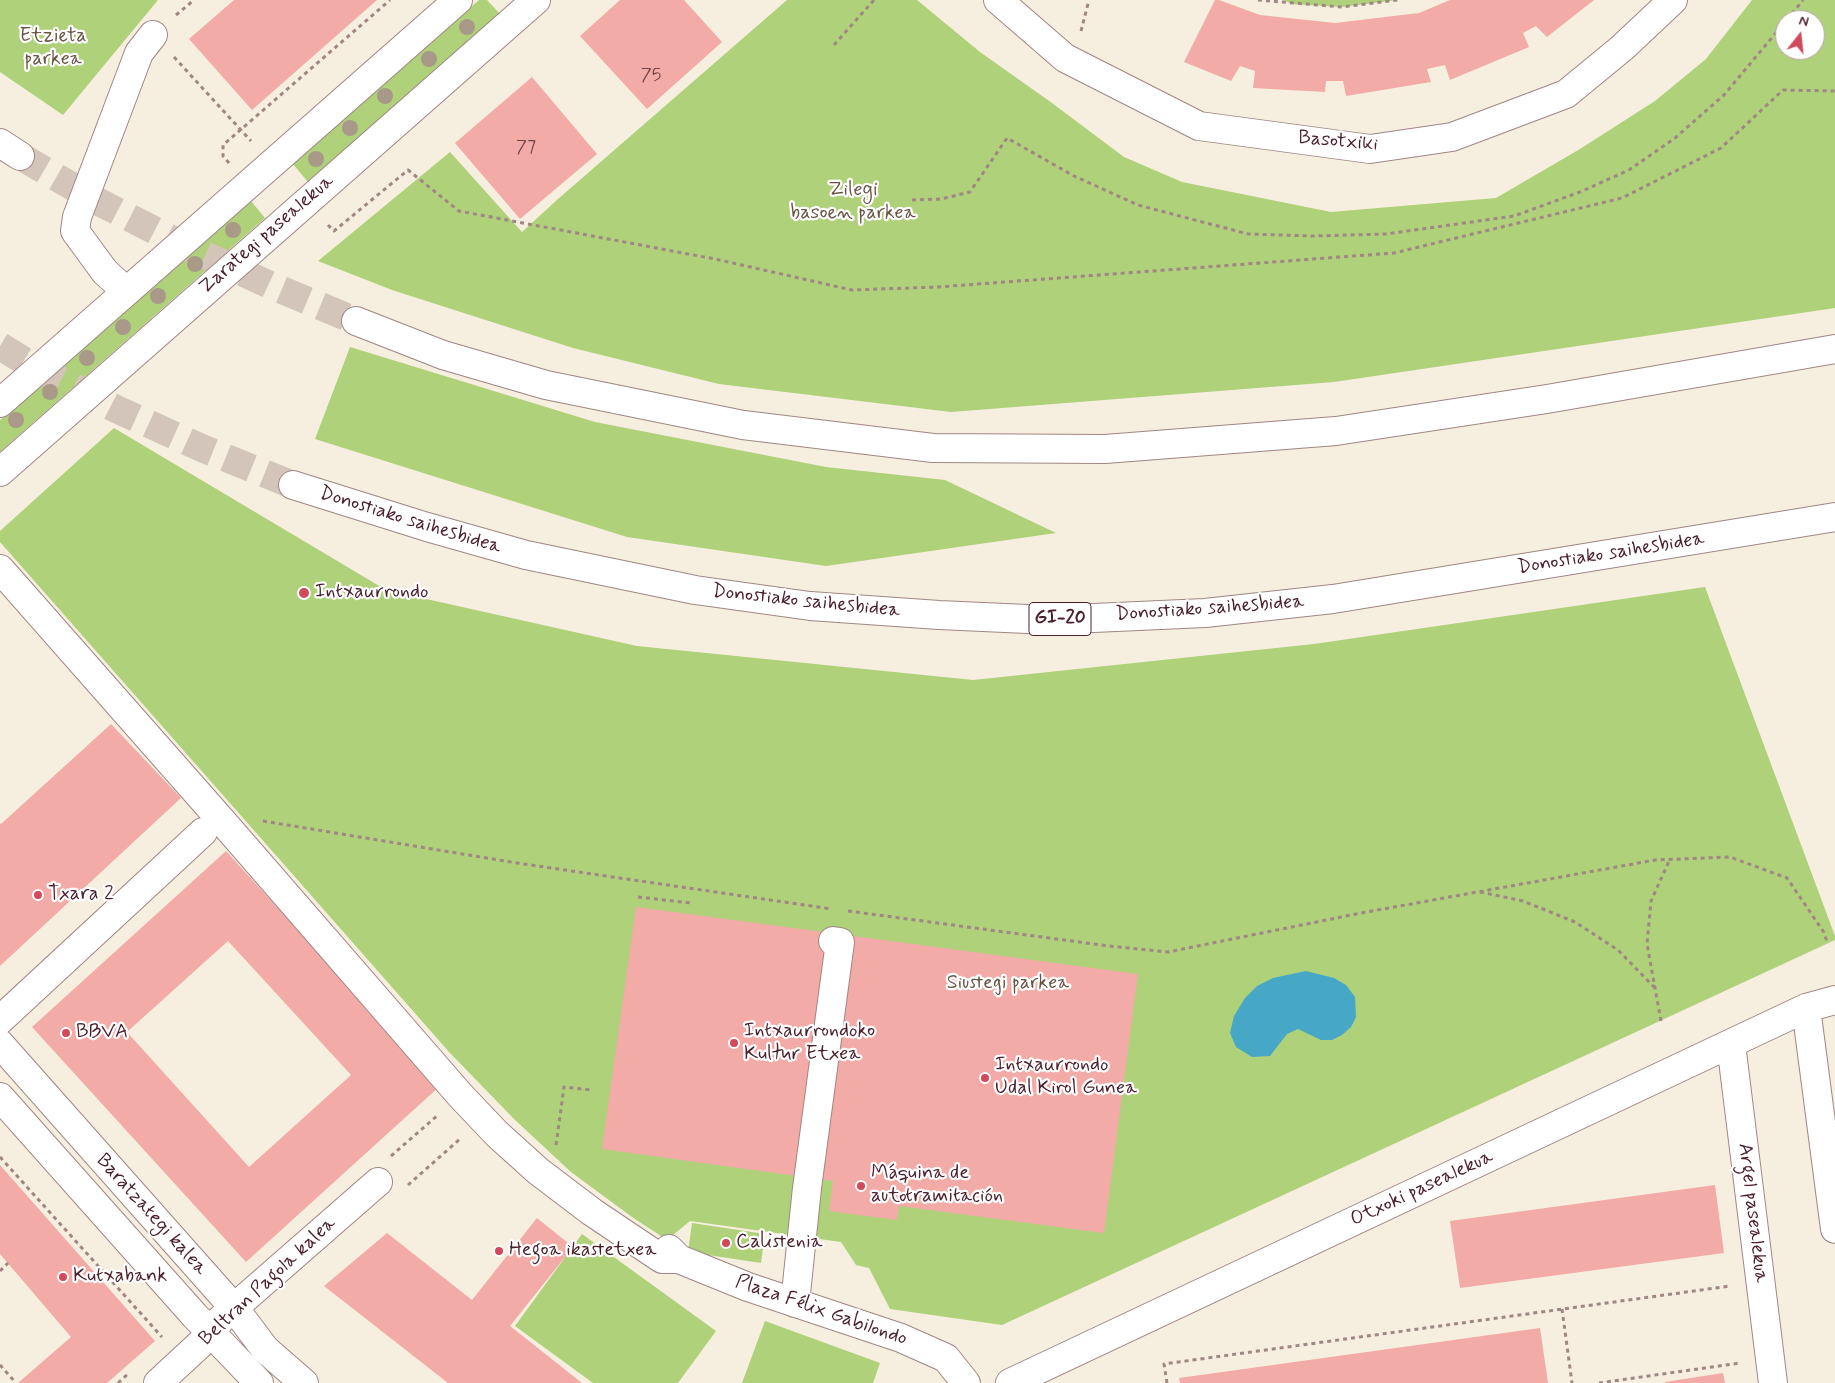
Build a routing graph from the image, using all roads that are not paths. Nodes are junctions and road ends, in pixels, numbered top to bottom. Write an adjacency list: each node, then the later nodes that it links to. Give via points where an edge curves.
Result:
1 (458, 0): 6 (main road)
2 (536, 0): 10 (main road, Zarategi pasealekua)
3 (998, 0): 4 (main road, Basotxiki, via 1065,58 1199,126 1370,149 1452,136 1566,94)
4 (1673, 0)
5 (153, 35): 6 (main road, via 139,53 74,231 105,272)
6 (126, 291): 9 (main road)
7 (356, 321): 8 (main road, via 443,355 546,385 742,426 933,448 1106,449 1336,431 1547,399)
8 (1835, 349)
9 (0, 403)
10 (0, 472)
11 (293, 485): 12 (main road, Donostiako saihesbidea / GI-20, via 526,556 695,590 810,606 1049,620 1205,613 1333,599)
12 (1835, 517)
13 (0, 569): 14 (main road, Plaza Félix Gabilondo)
14 (213, 827): 18 (main road); 24 (main road, Plaza Félix Gabilondo, via 460,1095 538,1171 662,1260 674,1254 748,1287)
15 (833, 941): 24 (main road, via 840,942)
16 (1835, 1000): 17 (main road, Otxoki pasealekua)
17 (1806, 1008): 20 (main road, Otxoki pasealekua); 23 (main road)
18 (0, 1020)
19 (0, 1044): 25 (main road, Baratzategi kalea)
20 (1730, 1044): 31 (main road, Otxoki pasealekua); 32 (main road, Argel pasealekua)
21 (0, 1097): 26 (main road, Baratzategi kalea)
22 (378, 1182): 25 (main road, Beltran Pagola kalea)
23 (1835, 1229)
24 (795, 1303): 30 (main road, Plaza Félix Gabilondo, via 901,1338 946,1358)
25 (235, 1309): 26 (main road, Beltran Pagola kalea, via 220,1320); 29 (main road, Baratzategi kalea, via 265,1349)
26 (211, 1334): 27 (main road, Beltran Pagola kalea); 28 (main road, Baratzategi kalea)
27 (158, 1383)
28 (259, 1383)
29 (304, 1383)
30 (966, 1383)
31 (1010, 1383)
32 (1773, 1383)

